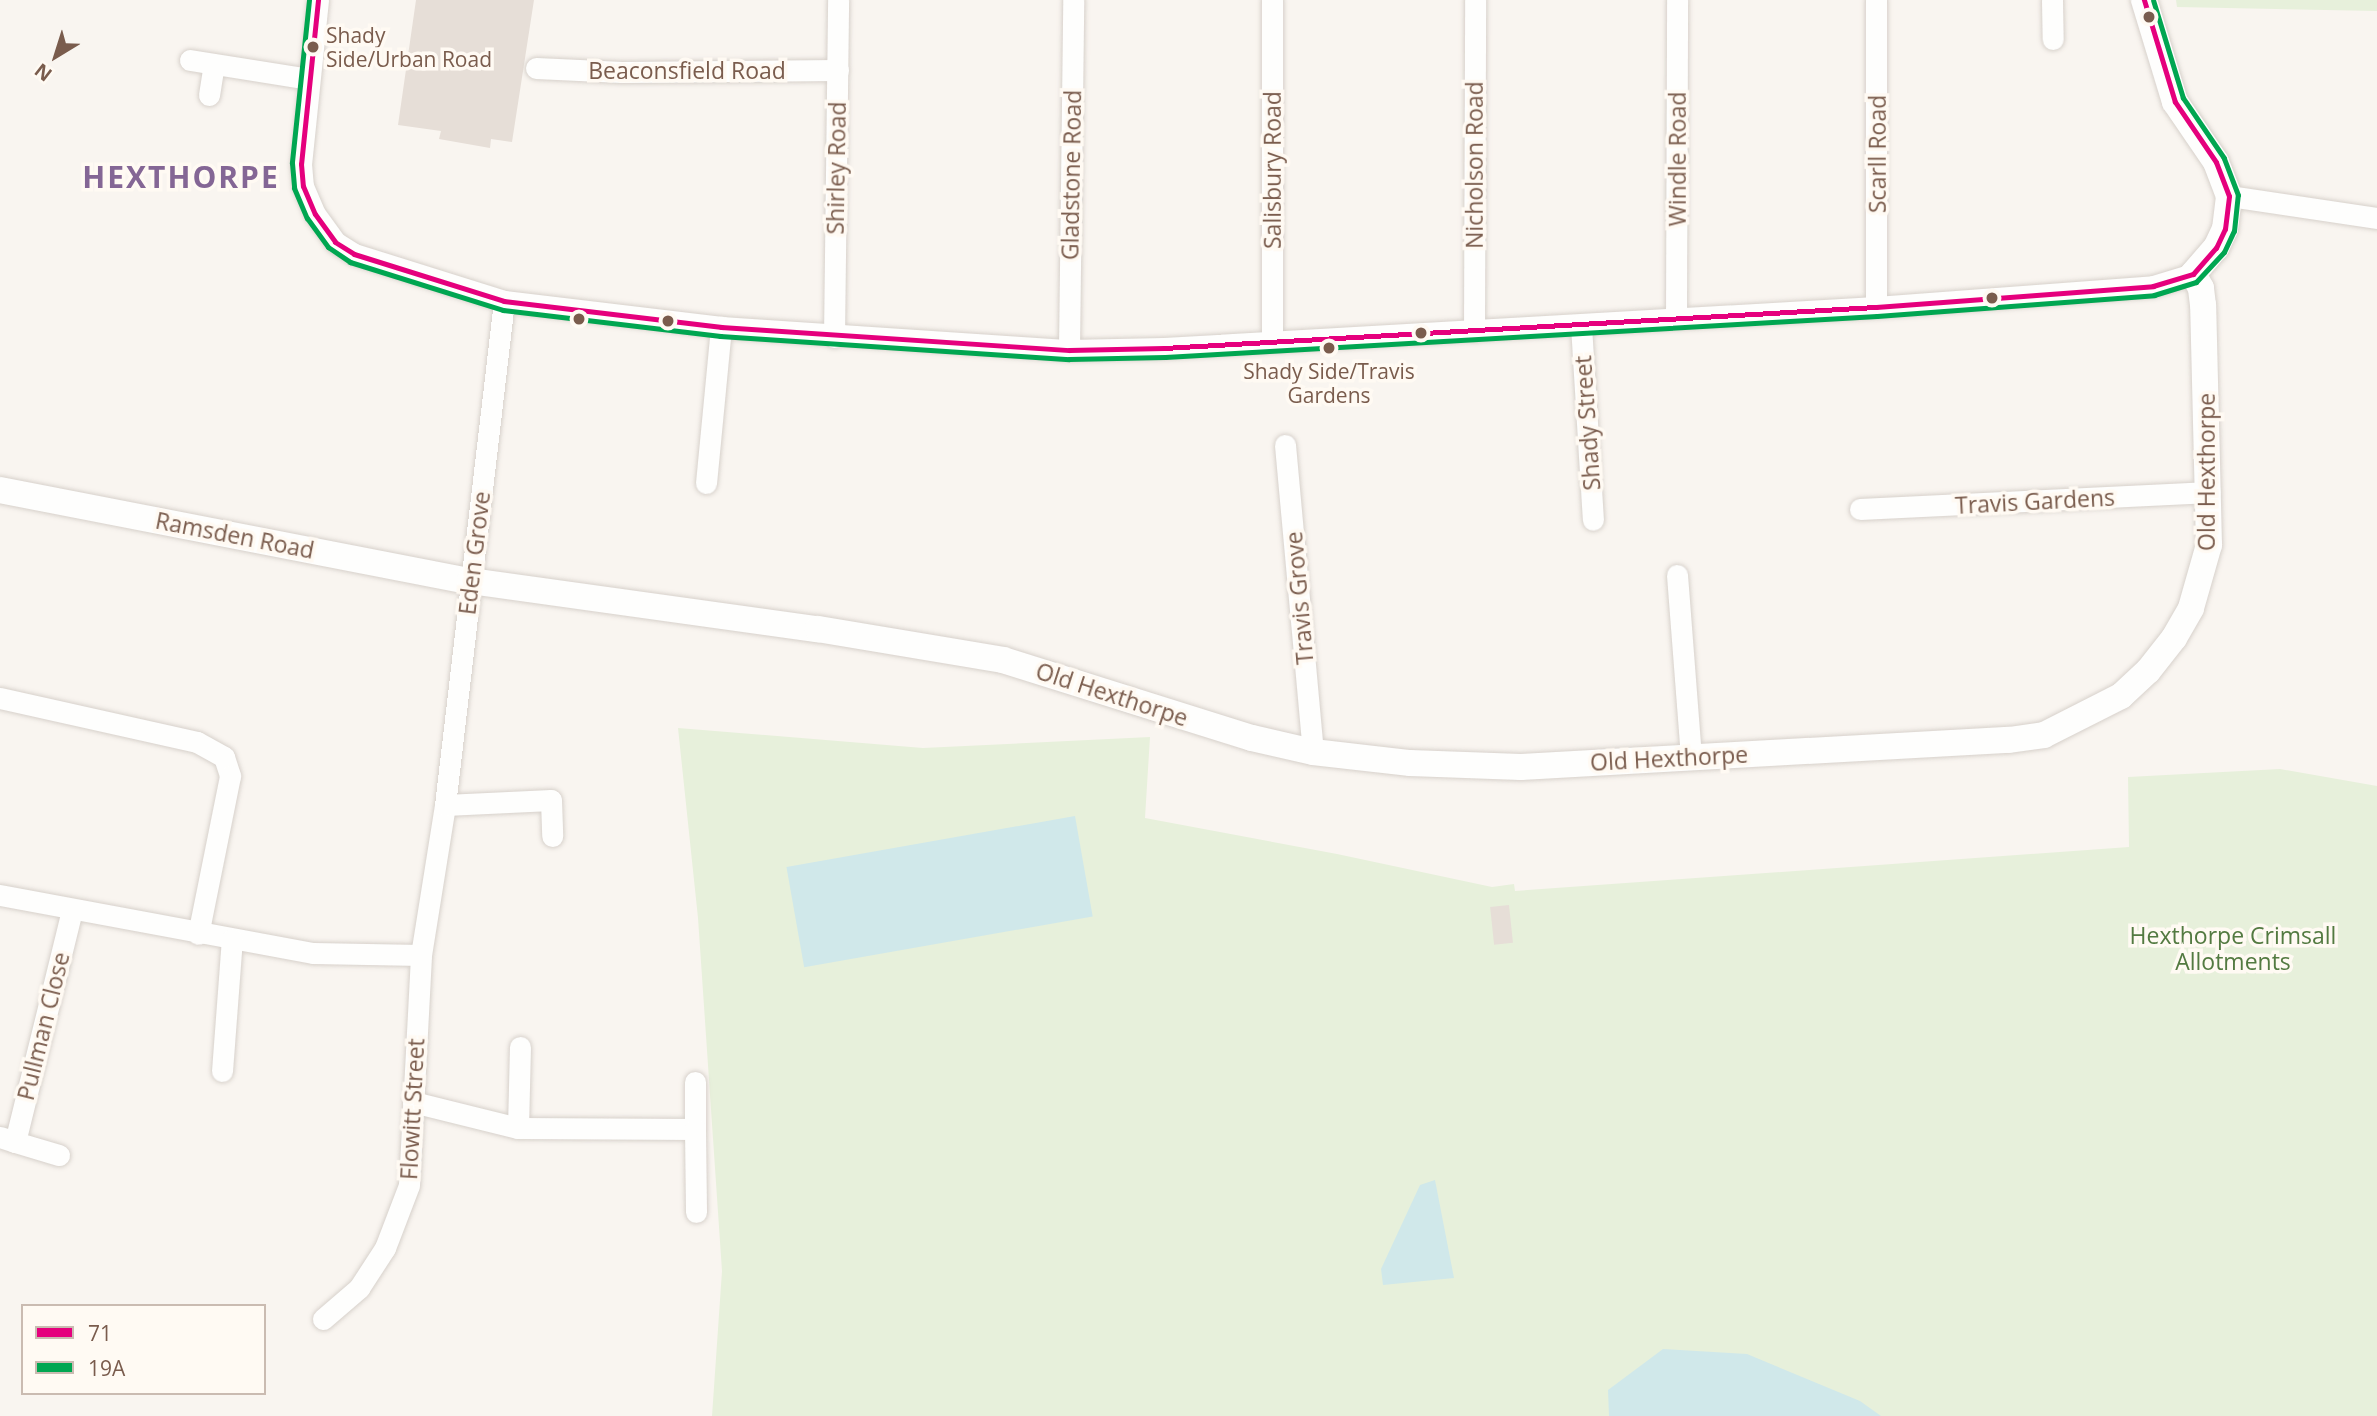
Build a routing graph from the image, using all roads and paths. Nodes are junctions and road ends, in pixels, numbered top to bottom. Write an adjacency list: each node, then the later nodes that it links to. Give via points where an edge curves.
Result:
1 (318, 0): 15 (street)
2 (838, 0): 14 (street, Shirley Road)
3 (1073, 0): 28 (street, Gladstone Road)
4 (1272, 0): 27 (street, Salisbury Road)
5 (1475, 0): 25 (street, Nicholson Road)
6 (1677, 0): 22 (street, Windle Road)
7 (1876, 0): 21 (street, Scarll Road)
8 (2052, 0): 10 (street)
9 (2144, 0): 17 (street, via 2175,102 2216,162)
10 (2053, 39)
11 (190, 60): 12 (street)
12 (214, 64): 15 (street); 16 (street)
13 (536, 68): 14 (street, Beaconsfield Road)
14 (838, 70): 26 (street, Shirley Road)
15 (308, 79): 20 (street, via 303,186 335,242 375,263)
16 (209, 95)
17 (2228, 196): 18 (street); 19 (street, via 2225,229 2216,248)
18 (2377, 218)
19 (2193, 274): 21 (street, via 2153,286); 32 (street, Old Hexthorpe, via 2203,305)
20 (504, 301): 24 (street); 36 (street, Eden Grove)
21 (1876, 307): 22 (street)
22 (1676, 318): 23 (street)
23 (1581, 325): 25 (street); 34 (street, Shady Street)
24 (721, 327): 26 (street); 30 (street)
25 (1474, 331): 27 (street)
26 (834, 337): 28 (street)
27 (1272, 341): 28 (street)
28 (1069, 350)
29 (1285, 444): 38 (street, Travis Grove)
30 (706, 483)
31 (0, 490): 36 (street, Ramsden Road)
32 (2210, 492): 33 (street, Travis Gardens); 39 (street, Old Hexthorpe, via 2210,545 2191,608 2174,638 2121,696 2078,720 2044,735 2009,740)
33 (1860, 509)
34 (1593, 520)
35 (1677, 575): 39 (street)
36 (470, 582): 38 (street, Old Hexthorpe, via 805,627 1003,660 1240,735); 40 (street, Eden Grove)
37 (0, 698): 44 (street, via 197,742 224,757 230,776)
38 (1313, 752): 39 (street, Old Hexthorpe, via 1476,767)
39 (1691, 755)
40 (445, 805): 41 (street, via 551,800); 46 (street, Eden Grove)
41 (552, 836)
42 (0, 895): 43 (street)
43 (72, 910): 44 (street); 53 (street, Pullman Close)
44 (198, 934): 45 (street)
45 (232, 939): 46 (street, via 313,953); 48 (street)
46 (421, 955): 50 (street, Flowitt Street)
47 (520, 1047): 51 (street)
48 (222, 1071)
49 (695, 1082): 52 (street)
50 (413, 1102): 51 (street); 56 (street, Flowitt Street, via 409,1185 385,1248 359,1288)
51 (518, 1128): 52 (street)
52 (695, 1129): 55 (street)
53 (8, 1139): 54 (street, Pullman Close)
54 (59, 1155)
55 (696, 1212)
56 (323, 1319)

